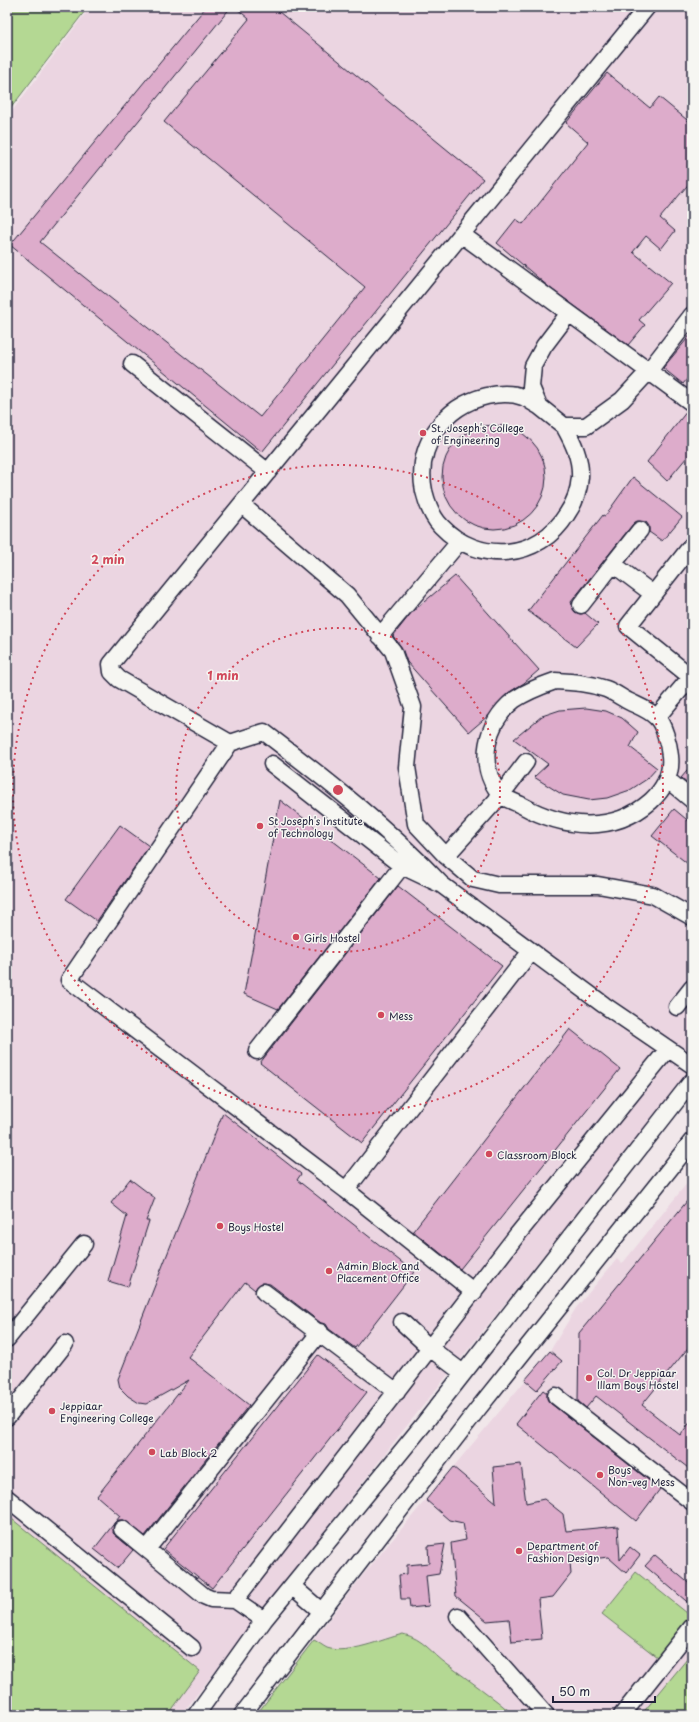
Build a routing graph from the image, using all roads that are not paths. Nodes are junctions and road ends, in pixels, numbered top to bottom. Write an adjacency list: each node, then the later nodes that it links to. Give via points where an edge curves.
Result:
1 (647, 7): 2 (lane)
2 (461, 234): 3 (lane); 10 (lane)
3 (569, 313): 6 (lane); 8 (lane, via 544,346 533,366 531,387)
4 (692, 315): 6 (lane)
5 (132, 364): 10 (lane)
6 (648, 372): 7 (lane); 9 (lane, via 622,400 586,426)
7 (692, 403)
8 (538, 406): 9 (lane); 13 (lane, via 522,397 497,394 473,399 451,412 434,431 424,454 422,479 427,504 440,525)
9 (564, 426): 13 (lane, via 577,450 580,477 574,504 559,527 538,544 512,552 485,552)
10 (268, 472): 11 (lane)
11 (242, 505): 18 (lane, via 347,595); 21 (lane, via 110,664 112,672 119,679)
12 (640, 530): 15 (lane)
13 (459, 542): 18 (lane)
14 (692, 545): 16 (lane)
15 (613, 564): 16 (lane); 17 (lane)
16 (653, 594): 19 (lane, via 628,626)
17 (581, 606)
18 (380, 636): 27 (lane, via 393,651 413,707 407,767 416,824)
19 (692, 677): 20 (lane)
20 (657, 717): 24 (lane, via 669,744); 25 (lane, via 607,689 581,683 555,682 535,688 514,700 495,720 489,736 486,760 493,781)
21 (230, 743): 29 (lane, via 264,732 351,799 409,851); 39 (lane, via 68,980)
22 (526, 762): 25 (lane)
23 (272, 764): 28 (lane)
24 (668, 780): 25 (lane, via 651,801 628,815 602,824 580,825 556,820 537,814); 26 (lane)
25 (501, 794): 27 (lane)
26 (692, 800)
27 (446, 856): 30 (lane, via 473,879 498,885 598,885 639,892 653,895)
28 (402, 866): 29 (lane); 35 (lane)
29 (442, 885): 31 (lane)
30 (692, 917)
31 (531, 951): 34 (lane); 39 (lane)
32 (692, 988): 33 (lane)
33 (677, 1007)
34 (668, 1049): 36 (lane); 42 (lane)
35 (257, 1051)
36 (692, 1065)
37 (692, 1081): 48 (lane)
38 (692, 1141): 58 (lane, via 477,1410)
39 (346, 1190): 42 (lane)
40 (84, 1244): 45 (lane)
41 (264, 1292): 44 (lane)
42 (474, 1292): 47 (lane)
43 (402, 1322): 47 (lane)
44 (320, 1332): 49 (lane); 55 (lane)
45 (7, 1339)
46 (65, 1344): 51 (lane)
47 (431, 1349): 48 (lane); 49 (lane)
48 (463, 1373): 56 (lane)
49 (397, 1392): 57 (lane)
50 (556, 1396): 53 (lane)
51 (7, 1417)
52 (7, 1498): 62 (lane)
53 (692, 1502)
54 (122, 1529): 55 (lane)
55 (147, 1549): 57 (lane, via 204,1596 211,1599)
56 (292, 1586): 58 (lane); 60 (lane)
57 (235, 1600): 60 (lane)
58 (322, 1612): 64 (lane)
59 (458, 1616): 65 (lane)
60 (264, 1620): 63 (lane)
61 (692, 1627): 66 (lane)
62 (192, 1648)
63 (196, 1715)
64 (242, 1715)
65 (546, 1715)
66 (622, 1715)

